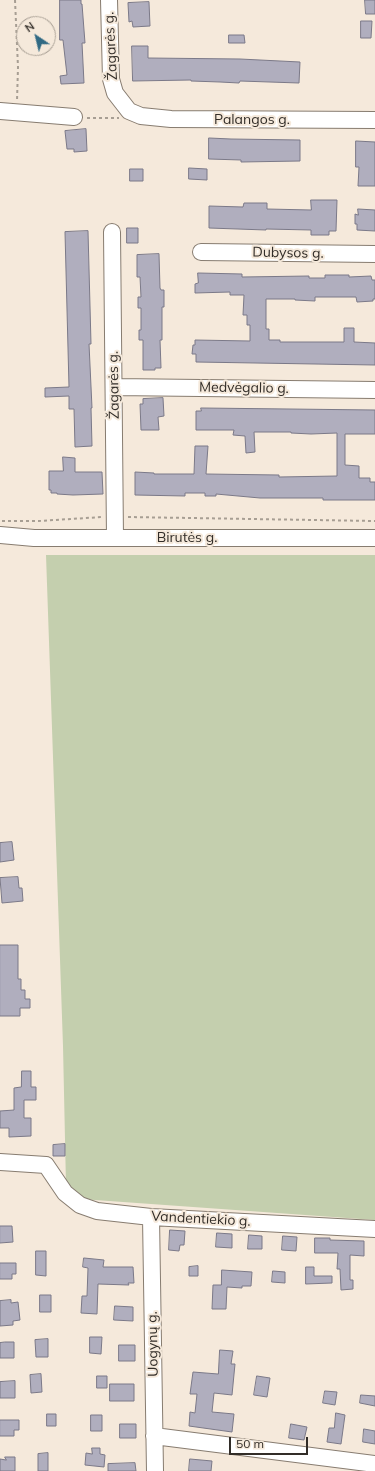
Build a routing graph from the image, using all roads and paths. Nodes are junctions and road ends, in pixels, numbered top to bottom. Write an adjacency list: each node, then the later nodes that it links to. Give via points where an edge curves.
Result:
1 (15, 0): 3 (path, via 18,88)
2 (109, 0): 4 (street, Žagarės g., via 111,79 115,93)
3 (8, 111): 5 (street)
4 (130, 111): 5 (path, via 118,119); 6 (street, Palangos g., via 141,116 171,119)
5 (74, 117)
6 (375, 120)
7 (112, 232): 10 (street, Žagarės g.)
8 (201, 252): 9 (street, Dubysos g.)
9 (375, 254)
10 (114, 387): 11 (street, Medvėgalio g.); 12 (street, Žagarės g.)
11 (375, 390)
12 (115, 516): 13 (path); 14 (path); 16 (street, Žagarės g.)
13 (0, 521)
14 (375, 521)
15 (0, 535): 16 (street, Birutės g., via 34,538)
16 (115, 538): 17 (street, Birutės g.)
17 (375, 538)
18 (0, 1162): 19 (street, Vandentiekio g., via 46,1165 65,1193 80,1205 97,1211)
19 (150, 1217): 20 (street, Vandentiekio g.); 21 (street, Uogynų g.)
20 (375, 1229)
21 (154, 1436): 22 (street); 23 (street, Uogynų g.)
22 (375, 1464)
23 (154, 1471)

